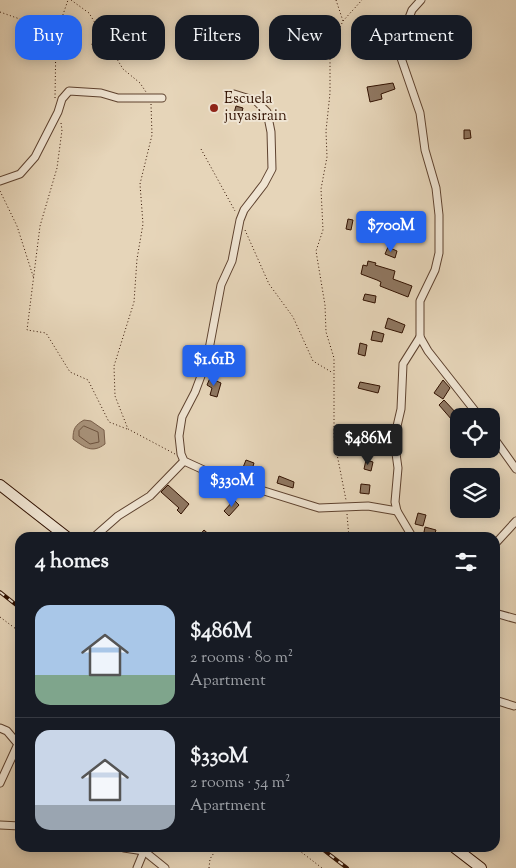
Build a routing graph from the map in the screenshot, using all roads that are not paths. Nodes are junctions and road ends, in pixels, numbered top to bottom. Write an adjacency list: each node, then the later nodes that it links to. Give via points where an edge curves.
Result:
1 (421, 0): 5 (street, via 412,10 405,28 400,55 420,113 439,215 439,253 435,270 420,301)
2 (234, 94): 8 (street, via 256,100 265,107 271,132 270,174 240,220 232,261 221,285 207,360 182,417 178,436)
3 (162, 98): 4 (street, via 118,98 73,89 64,94 38,151 25,169)
4 (0, 181)
5 (420, 337): 6 (street, via 428,352); 11 (street, via 403,364 401,410 394,439 398,468 395,488)
6 (473, 408)
7 (500, 447): 9 (street)
8 (184, 461): 11 (street, via 252,489 319,508 368,506); 14 (street, via 150,496)
9 (516, 469)
10 (0, 485): 13 (main road)
11 (397, 511): 15 (street)
12 (516, 521): 16 (street)
13 (60, 532)
14 (100, 532)
15 (409, 532)
16 (500, 539)
17 (500, 614): 18 (street)
18 (516, 619)
19 (500, 702): 20 (street)
20 (514, 706)
21 (0, 728): 22 (street)
22 (15, 740)
23 (15, 750): 24 (street)
24 (0, 783)
25 (0, 825): 26 (street)
26 (15, 826)
27 (144, 852): 30 (street)
28 (145, 852): 31 (street)
29 (460, 852): 32 (main road)
30 (137, 868)
31 (165, 868)
32 (481, 868)

